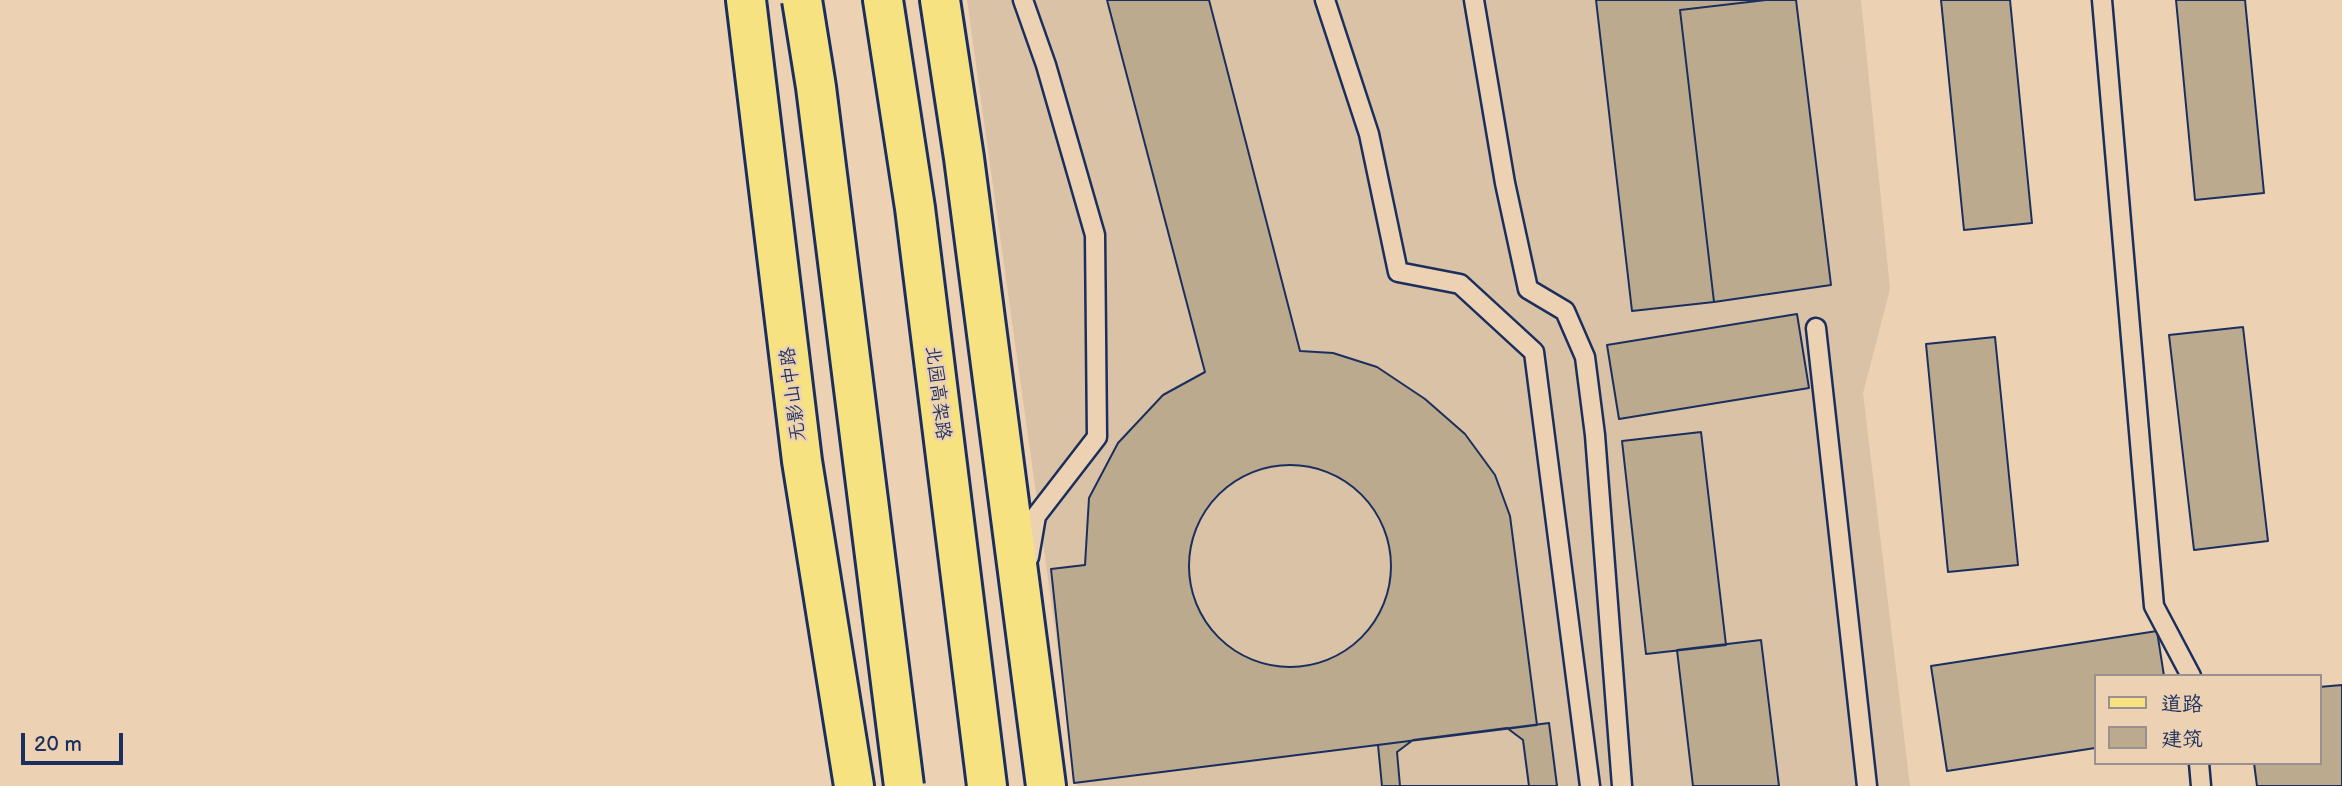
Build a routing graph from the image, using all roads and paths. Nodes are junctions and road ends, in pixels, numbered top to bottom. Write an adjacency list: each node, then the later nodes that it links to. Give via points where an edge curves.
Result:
1 (746, 0): 13 (main road, 无影山中路, via 803,461)
2 (802, 0): 14 (main road, bridge)
3 (883, 0): 15 (main road, 北园高架路, via 915,208)
4 (940, 0): 10 (main road)
5 (1023, 0): 10 (lane, via 1095,235 1097,437 1036,516)
6 (1325, 0): 17 (lane, via 1369,134 1398,272 1460,284 1534,352)
7 (1474, 0): 18 (lane, via 1504,183 1528,289 1565,311 1585,357)
8 (2102, 0): 11 (lane, via 2154,606)
9 (1816, 328): 19 (lane)
10 (1021, 598): 16 (main road)
11 (2190, 674)
12 (2199, 765): 20 (lane)
13 (854, 786)
14 (904, 786)
15 (987, 786)
16 (1046, 786)
17 (1590, 786)
18 (1622, 786)
19 (1867, 786)
20 (2202, 786)

